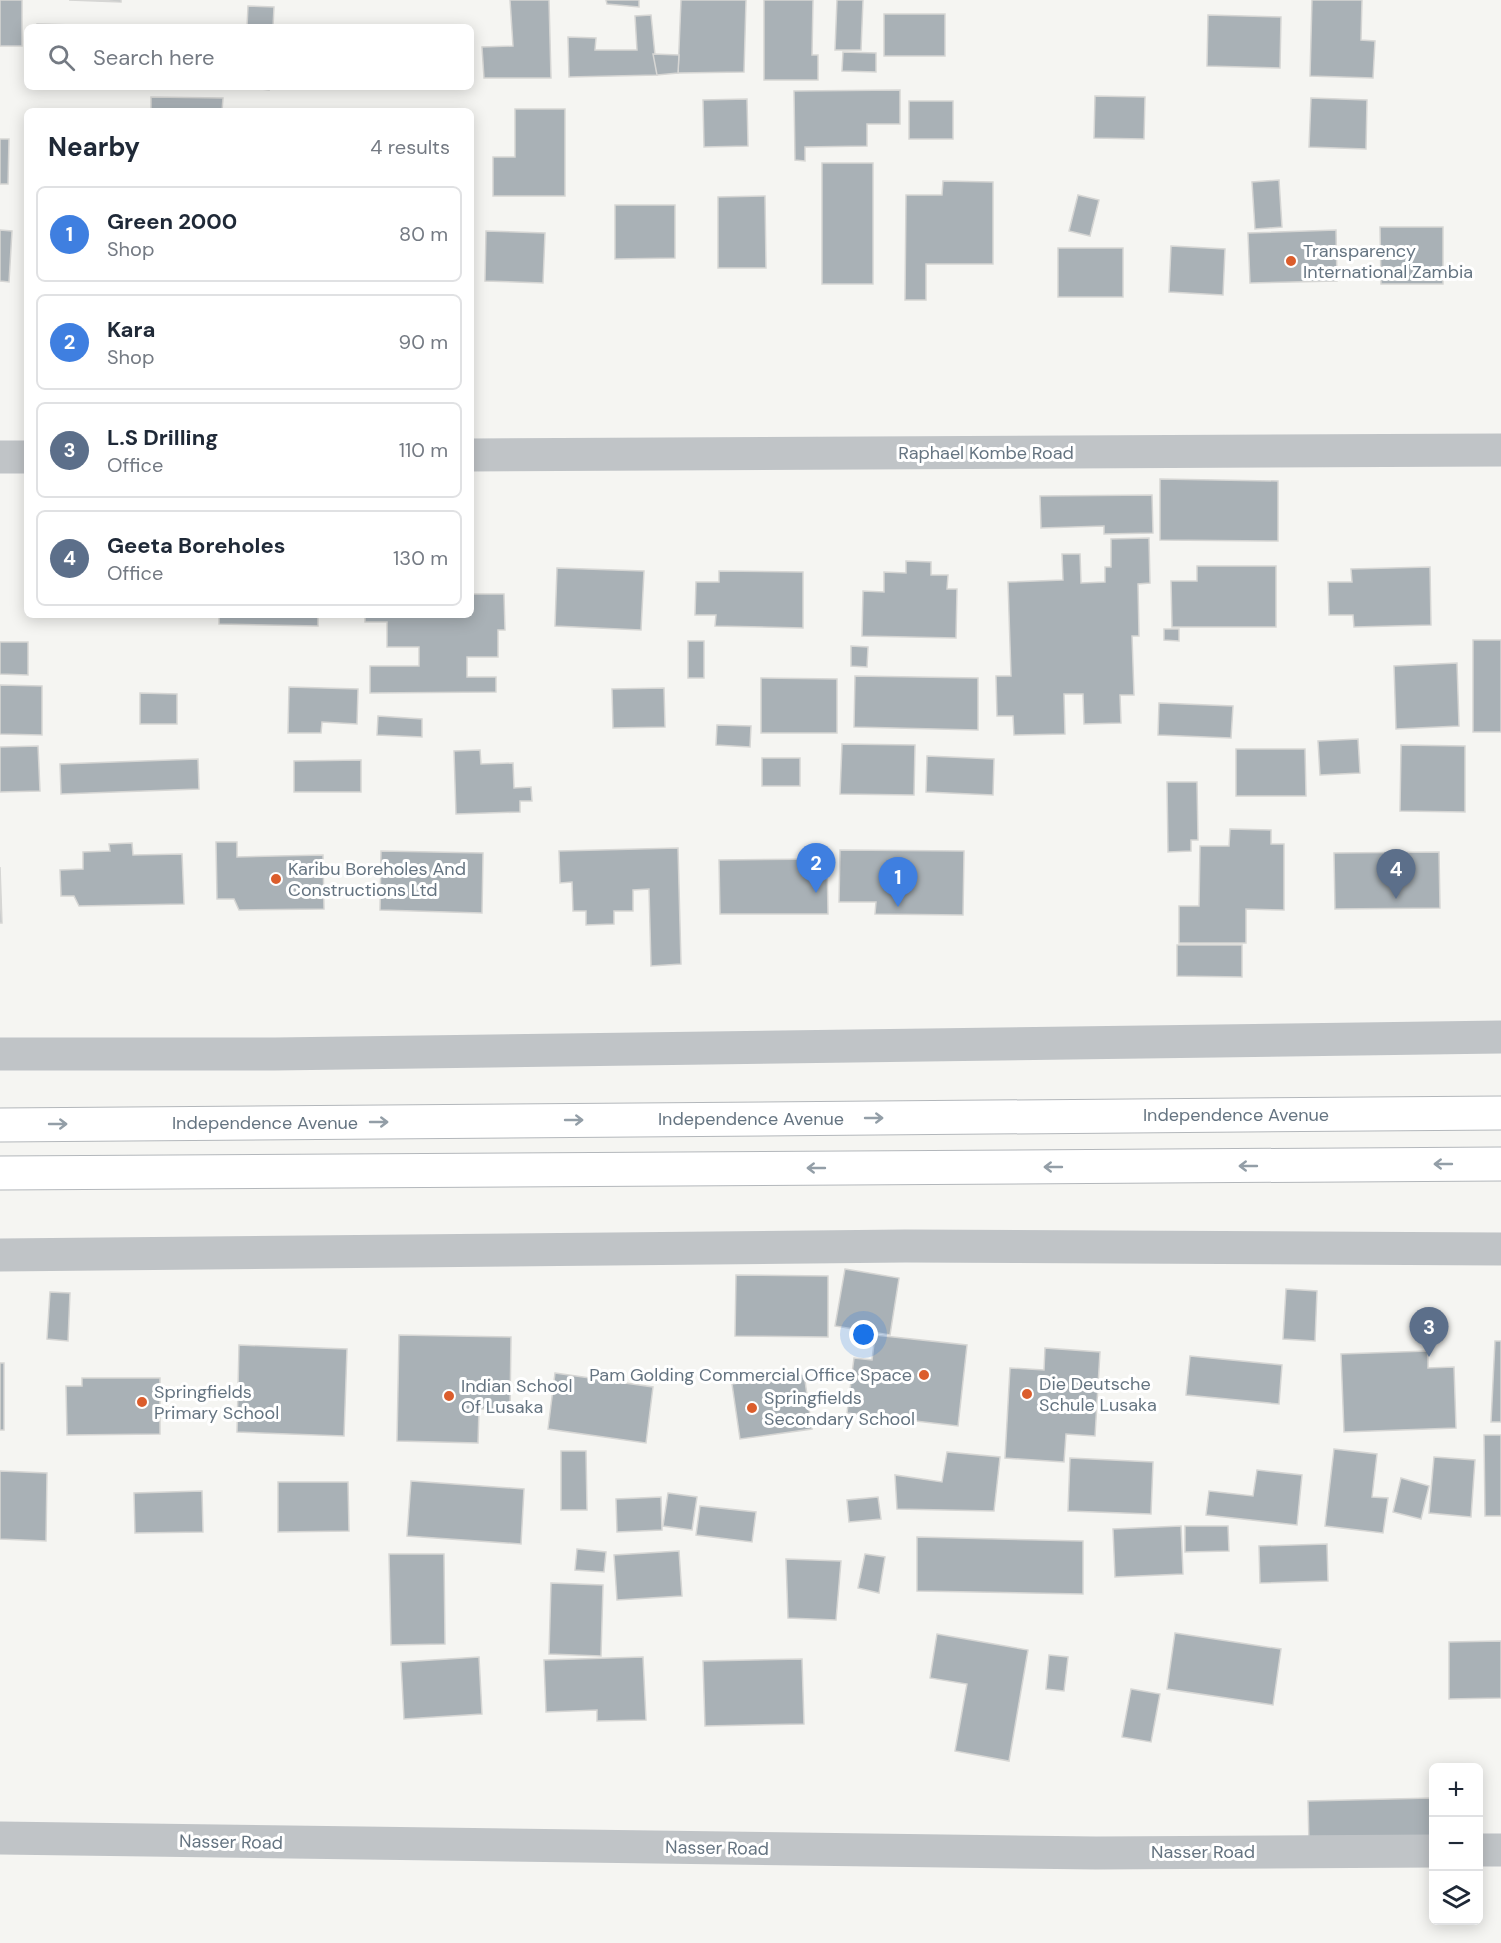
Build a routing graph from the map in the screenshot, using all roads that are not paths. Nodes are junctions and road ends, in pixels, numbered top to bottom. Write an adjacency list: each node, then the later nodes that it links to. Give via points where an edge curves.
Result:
1 (1501, 450): 2 (street, Raphael Kombe Road)
2 (474, 455)
3 (0, 457): 4 (street)
4 (24, 457)
5 (1501, 1036): 6 (street, via 275,1054)
6 (0, 1054)
7 (1501, 1113): 8 (main road, Independence Avenue, one-way to 7)
8 (0, 1125)
9 (1501, 1164): 10 (main road, one-way to 10)
10 (0, 1173)
11 (1501, 1249): 12 (street, via 905,1246)
12 (0, 1255)
13 (0, 1839): 15 (street, Nasser Road, via 1096,1853)
14 (1501, 1850): 16 (street)
15 (1429, 1851)
16 (1483, 1851)

